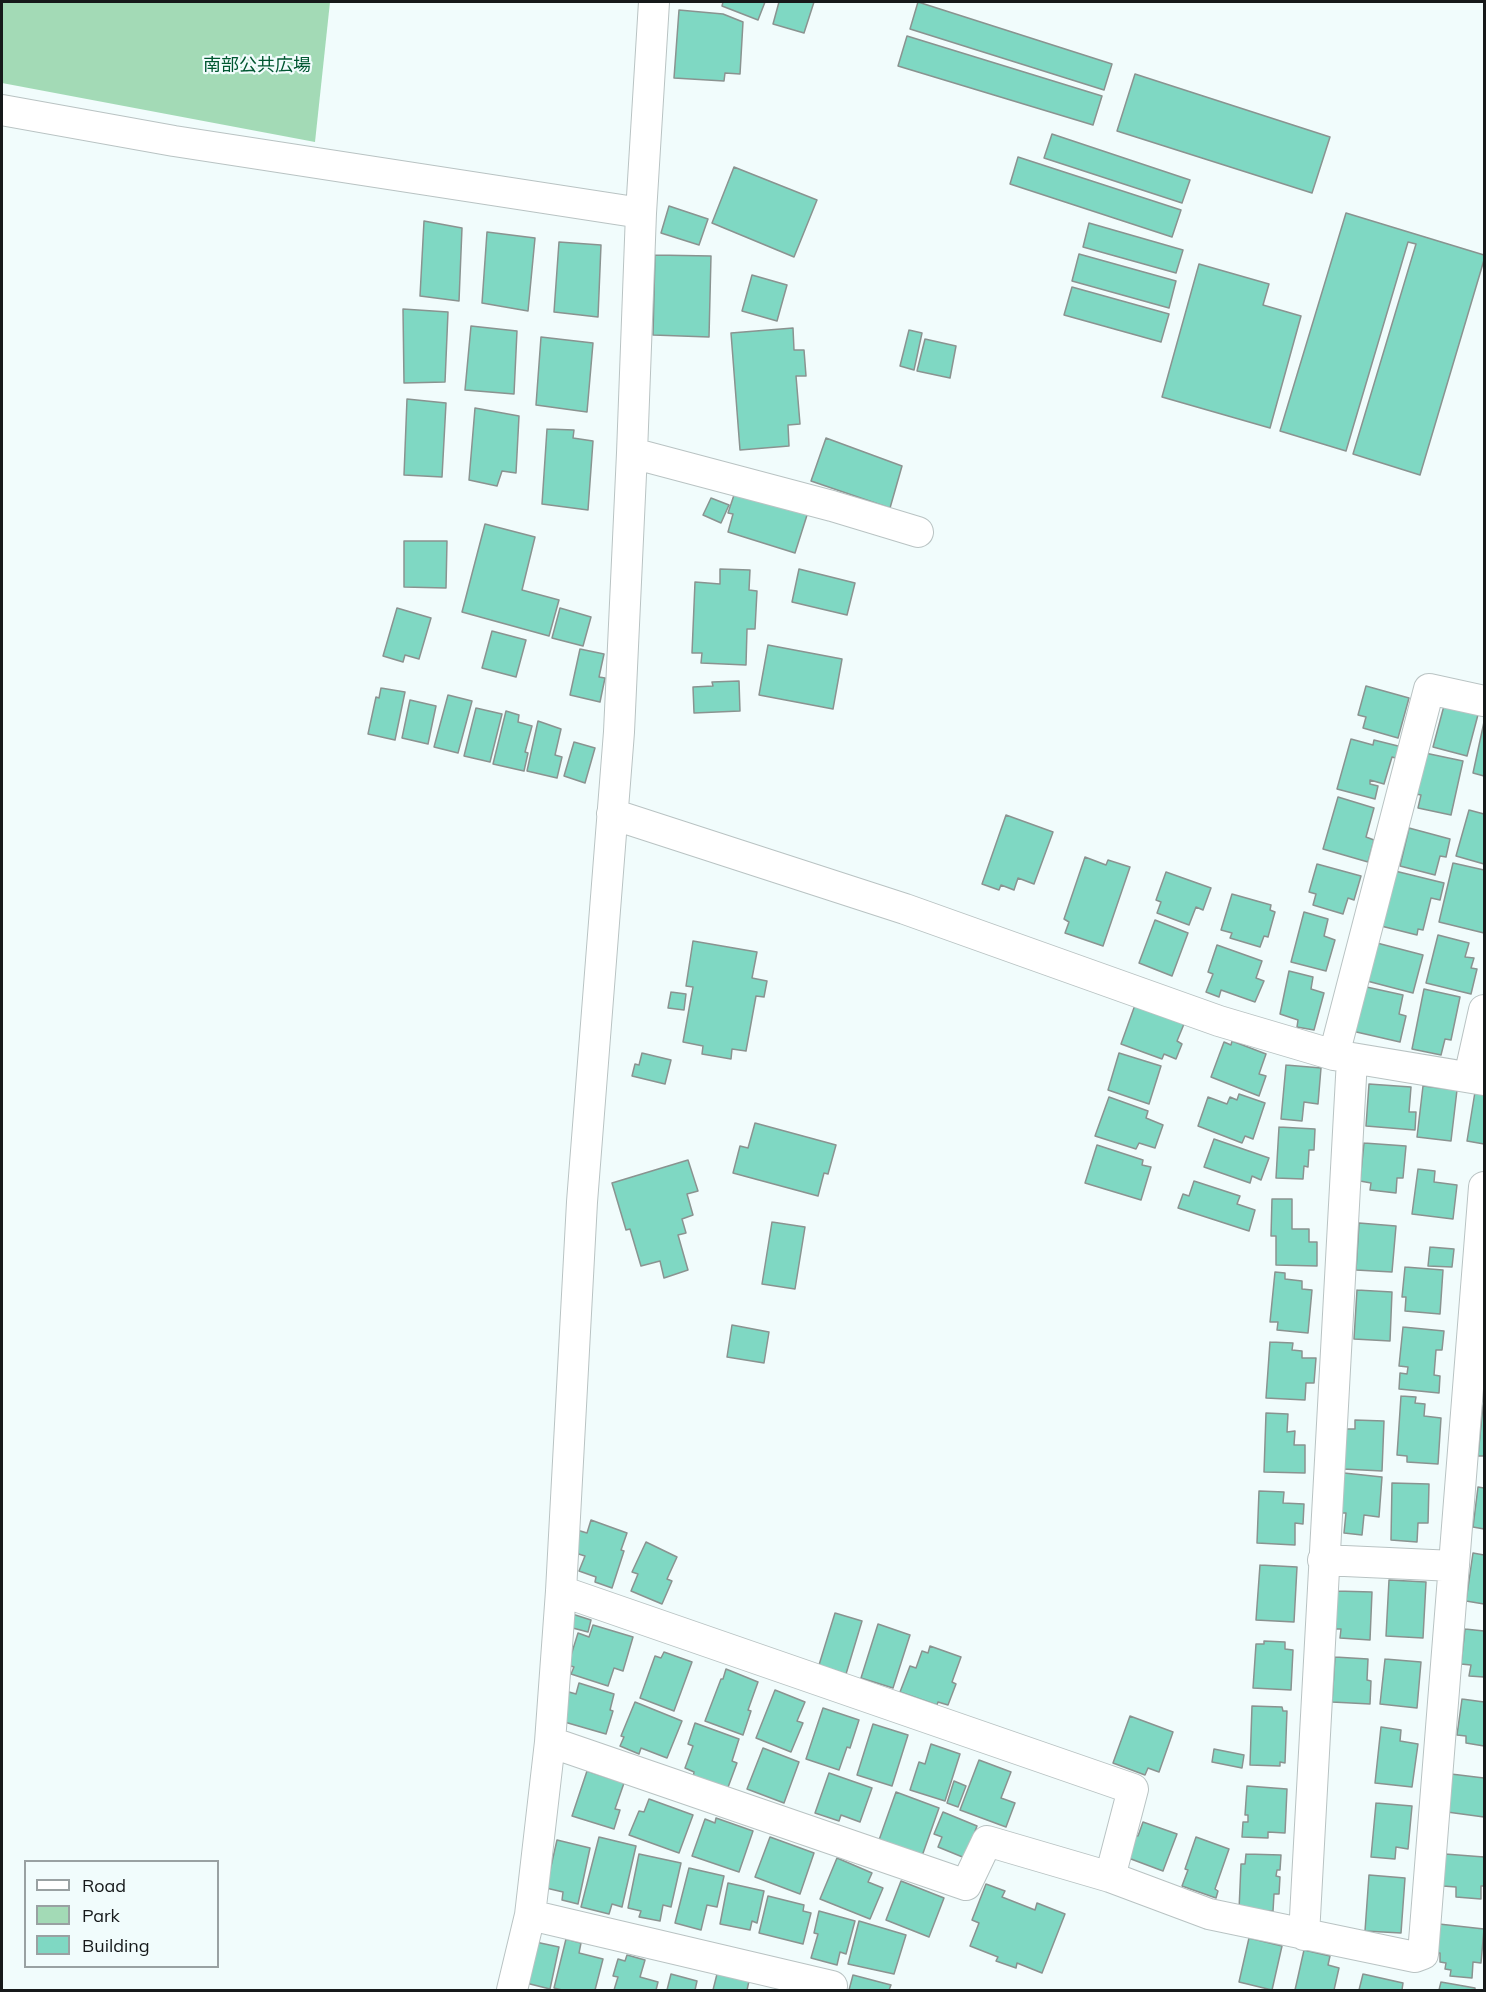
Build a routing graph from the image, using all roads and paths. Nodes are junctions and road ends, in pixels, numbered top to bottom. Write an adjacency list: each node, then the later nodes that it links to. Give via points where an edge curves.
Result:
1 (654, 2): 3 (street)
2 (2, 110): 3 (street, via 174,141)
3 (641, 213): 4 (street)
4 (632, 453): 5 (street); 7 (street)
5 (918, 532)
6 (1485, 701): 9 (street, via 1429,690)
7 (612, 813): 9 (street, via 905,909 1220,1021); 14 (street, via 582,1202)
8 (1485, 1010): 10 (street)
9 (1343, 1057): 10 (street); 12 (street)
10 (1477, 1078)
11 (1485, 1186): 13 (street)
12 (1323, 1560): 13 (street); 18 (street)
13 (1454, 1566): 18 (street, via 1423,1954 1414,1957)
14 (561, 1591): 15 (street); 16 (street, via 1133,1789)
15 (550, 1742): 16 (street, via 966,1886 987,1840); 17 (street)
16 (1110, 1877): 18 (street, via 1209,1914)
17 (530, 1915): 19 (street); 20 (street, via 832,1986)
18 (1304, 1935)
19 (512, 1990)
20 (830, 1990)

